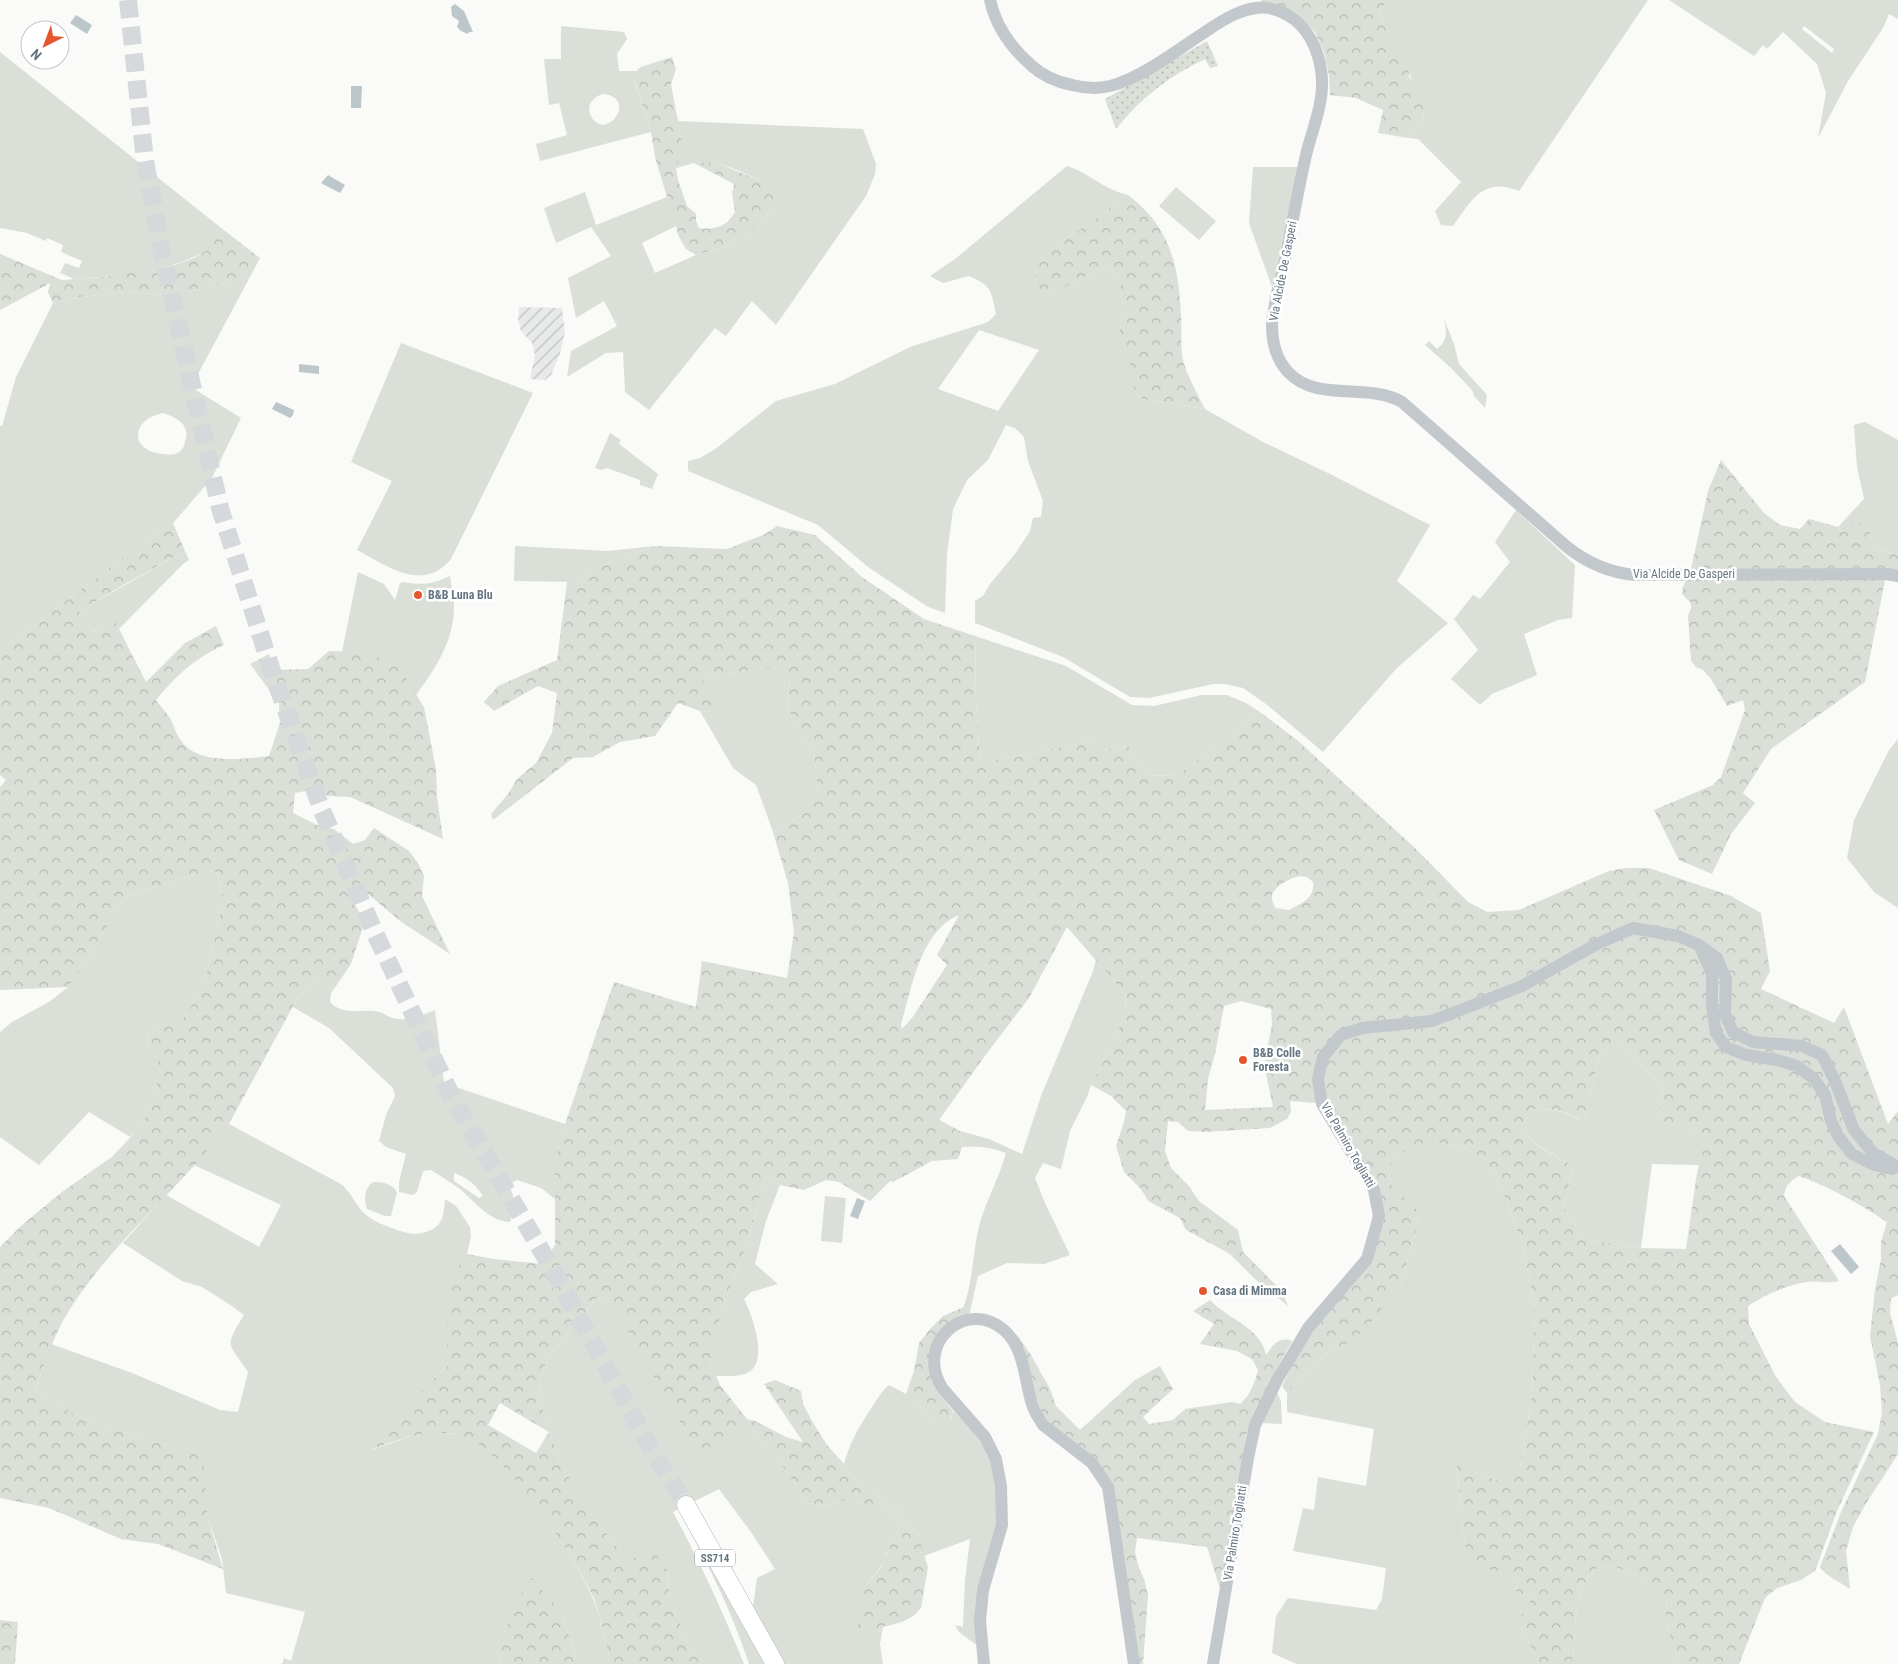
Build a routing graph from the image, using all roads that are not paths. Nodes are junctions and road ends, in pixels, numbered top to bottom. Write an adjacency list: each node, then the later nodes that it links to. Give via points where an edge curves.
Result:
1 (990, 0): 2 (street, Via Alcide De Gasperi, via 1002,32 1028,62 1057,81 1086,87 1109,86 1130,78 1222,21 1249,10 1279,11 1305,30 1319,60 1322,92 1272,325 1272,339 1278,356 1286,370 1300,382 1402,402 1566,546 1610,571 1636,575)
2 (1898, 576)
3 (1699, 945): 4 (street, Via Palmiro Togliatti, via 1717,958 1726,979 1725,1014 1733,1032 1753,1042 1802,1046 1822,1055 1854,1130 1872,1153); 4 (street, Via Palmiro Togliatti, via 1712,972 1716,1033 1726,1047 1797,1066 1814,1080 1825,1095 1838,1136 1852,1154 1874,1165); 9 (street, Via Palmiro Togliatti, via 1678,936 1633,928 1595,945 1522,986 1432,1021 1362,1028 1341,1035 1323,1056 1318,1079 1322,1104 1374,1190 1379,1216 1367,1259 1308,1328 1286,1363 1255,1425)
4 (1898, 1169)
5 (686, 1505): 6 (highway, SS714)
6 (775, 1664)
7 (984, 1664): 8 (street, via 980,1621 983,1590 1002,1525 1001,1486 996,1460 986,1437 942,1390 933,1360 935,1349 947,1331 966,1321 979,1320 993,1323 1009,1335 1023,1364 1038,1417 1092,1463 1108,1487)
8 (1134, 1664)
9 (1213, 1664)

